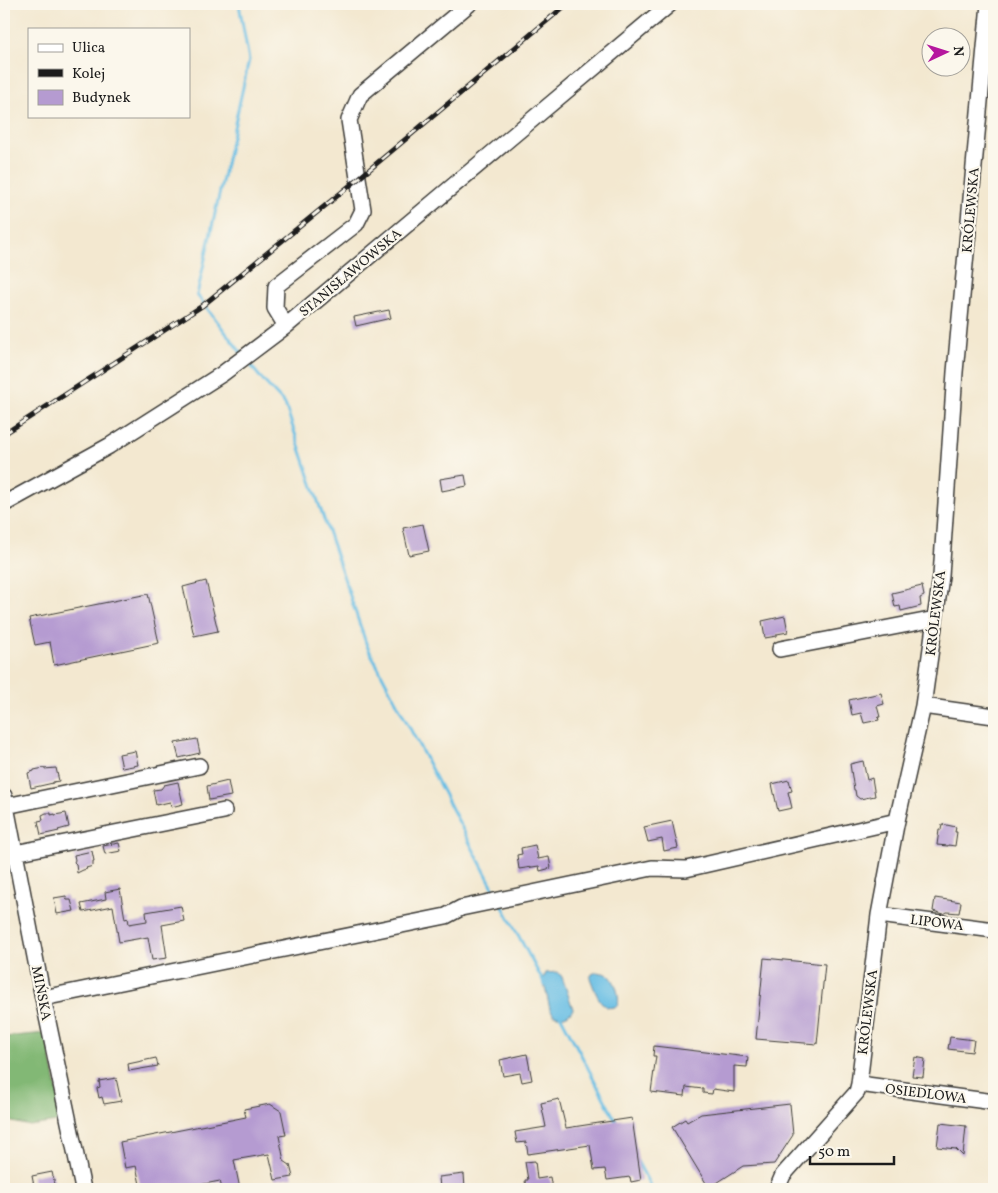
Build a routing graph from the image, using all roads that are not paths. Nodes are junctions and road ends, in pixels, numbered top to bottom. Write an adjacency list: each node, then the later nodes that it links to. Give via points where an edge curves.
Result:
1 (469, 4): 4 (street, via 360,94 349,120 363,210 356,224 276,286 275,308)
2 (670, 4): 4 (street, STANISŁAWOWSKA)
3 (988, 4): 6 (street, KRÓLEWSKA)
4 (286, 326): 5 (street, STANISŁAWOWSKA, via 222,374 109,446)
5 (4, 504)
6 (935, 618): 7 (street); 8 (street, KRÓLEWSKA)
7 (780, 649)
8 (923, 706): 9 (street); 13 (street, KRÓLEWSKA)
9 (994, 716)
10 (199, 766): 11 (street)
11 (5, 801): 14 (street, MIŃSKA)
12 (224, 811): 14 (street)
13 (897, 821): 15 (street, KRÓLEWSKA); 17 (street, via 686,869 652,868 461,908 446,916)
14 (15, 853): 17 (street, MIŃSKA)
15 (879, 915): 16 (street, LIPOWA); 18 (street, KRÓLEWSKA)
16 (994, 930)
17 (43, 998): 20 (street, MIŃSKA)
18 (859, 1084): 19 (street, OSIEDLOWA); 21 (street, KRÓLEWSKA, via 857,1092 783,1176)
19 (994, 1102)
20 (83, 1189)
21 (776, 1189)

